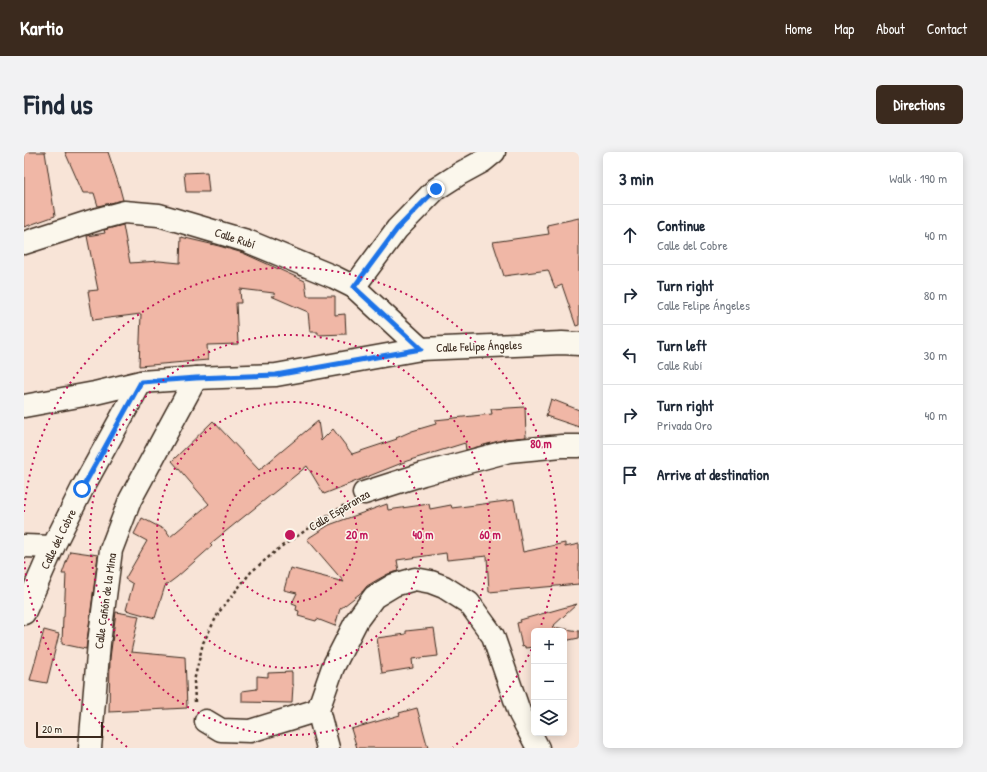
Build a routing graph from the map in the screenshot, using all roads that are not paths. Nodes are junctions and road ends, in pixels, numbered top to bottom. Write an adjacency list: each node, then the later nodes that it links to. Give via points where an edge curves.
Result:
1 (494, 152): 3 (street, via 436,189 397,229)
2 (24, 243): 3 (street, Calle Rubí, via 124,212 160,215 247,240 334,276)
3 (354, 287): 5 (street, Calle Rubí)
4 (579, 344): 5 (street, Calle Felipe Ángeles)
5 (421, 349): 6 (street, Calle Felipe Ángeles, via 276,375)
6 (196, 378): 7 (street, Calle Felipe Ángeles); 16 (street, Calle Cañón de la Mina, via 130,500 111,550 99,643)
7 (141, 382): 8 (street, Calle Felipe Ángeles); 12 (street, Calle del Cobre)
8 (24, 406)
9 (579, 446): 10 (street, Calle Esperanza, via 510,451)
10 (364, 493)
11 (24, 546): 12 (street)
12 (53, 547): 13 (street, Calle del Cobre)
13 (24, 613)
14 (318, 710): 15 (street, via 250,732 220,730); 17 (street); 18 (street, via 333,667 356,620 374,597 394,585 415,579 444,586 469,603 493,636 520,714)
15 (206, 721)
16 (90, 748)
17 (328, 748)
18 (538, 748)

